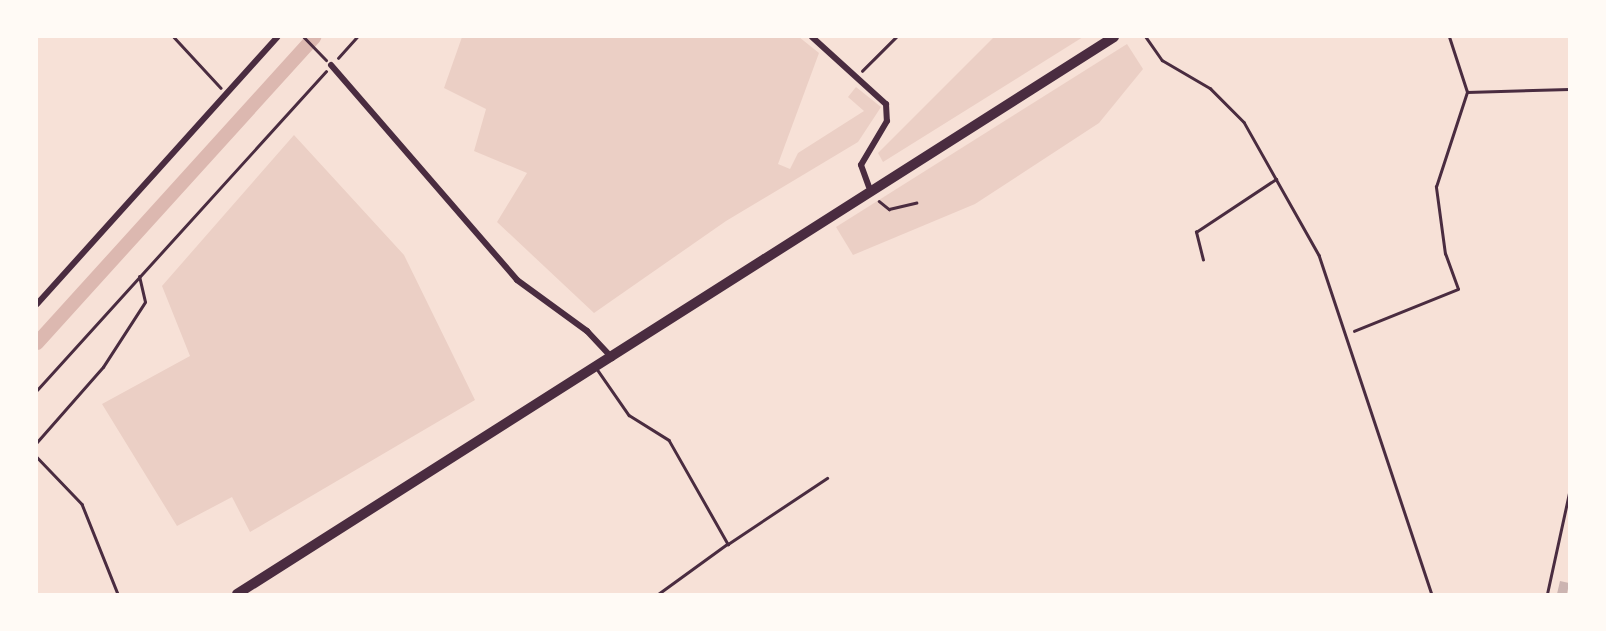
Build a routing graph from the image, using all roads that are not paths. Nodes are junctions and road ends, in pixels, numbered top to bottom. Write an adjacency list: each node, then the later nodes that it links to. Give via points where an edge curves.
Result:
1 (277, 37): 9 (street)
2 (812, 37): 7 (street, via 857,75 889,113 864,154)
3 (1114, 37): 7 (main road)
4 (1146, 37): 6 (lane, via 1162,60 1226,101)
5 (331, 65): 10 (street, via 517,279 587,331)
6 (1276, 179): 8 (lane, via 1196,232); 18 (lane, via 1319,255)
7 (869, 187): 10 (main road)
8 (1203, 260)
9 (37, 304)
10 (612, 358): 11 (main road)
11 (596, 368): 14 (lane, via 629,415 668,440); 16 (main road)
12 (37, 457): 15 (lane, via 82,504)
13 (827, 478): 14 (lane)
14 (728, 544): 17 (lane)
15 (118, 594)
16 (237, 594)
17 (659, 594)
18 (1432, 594)

